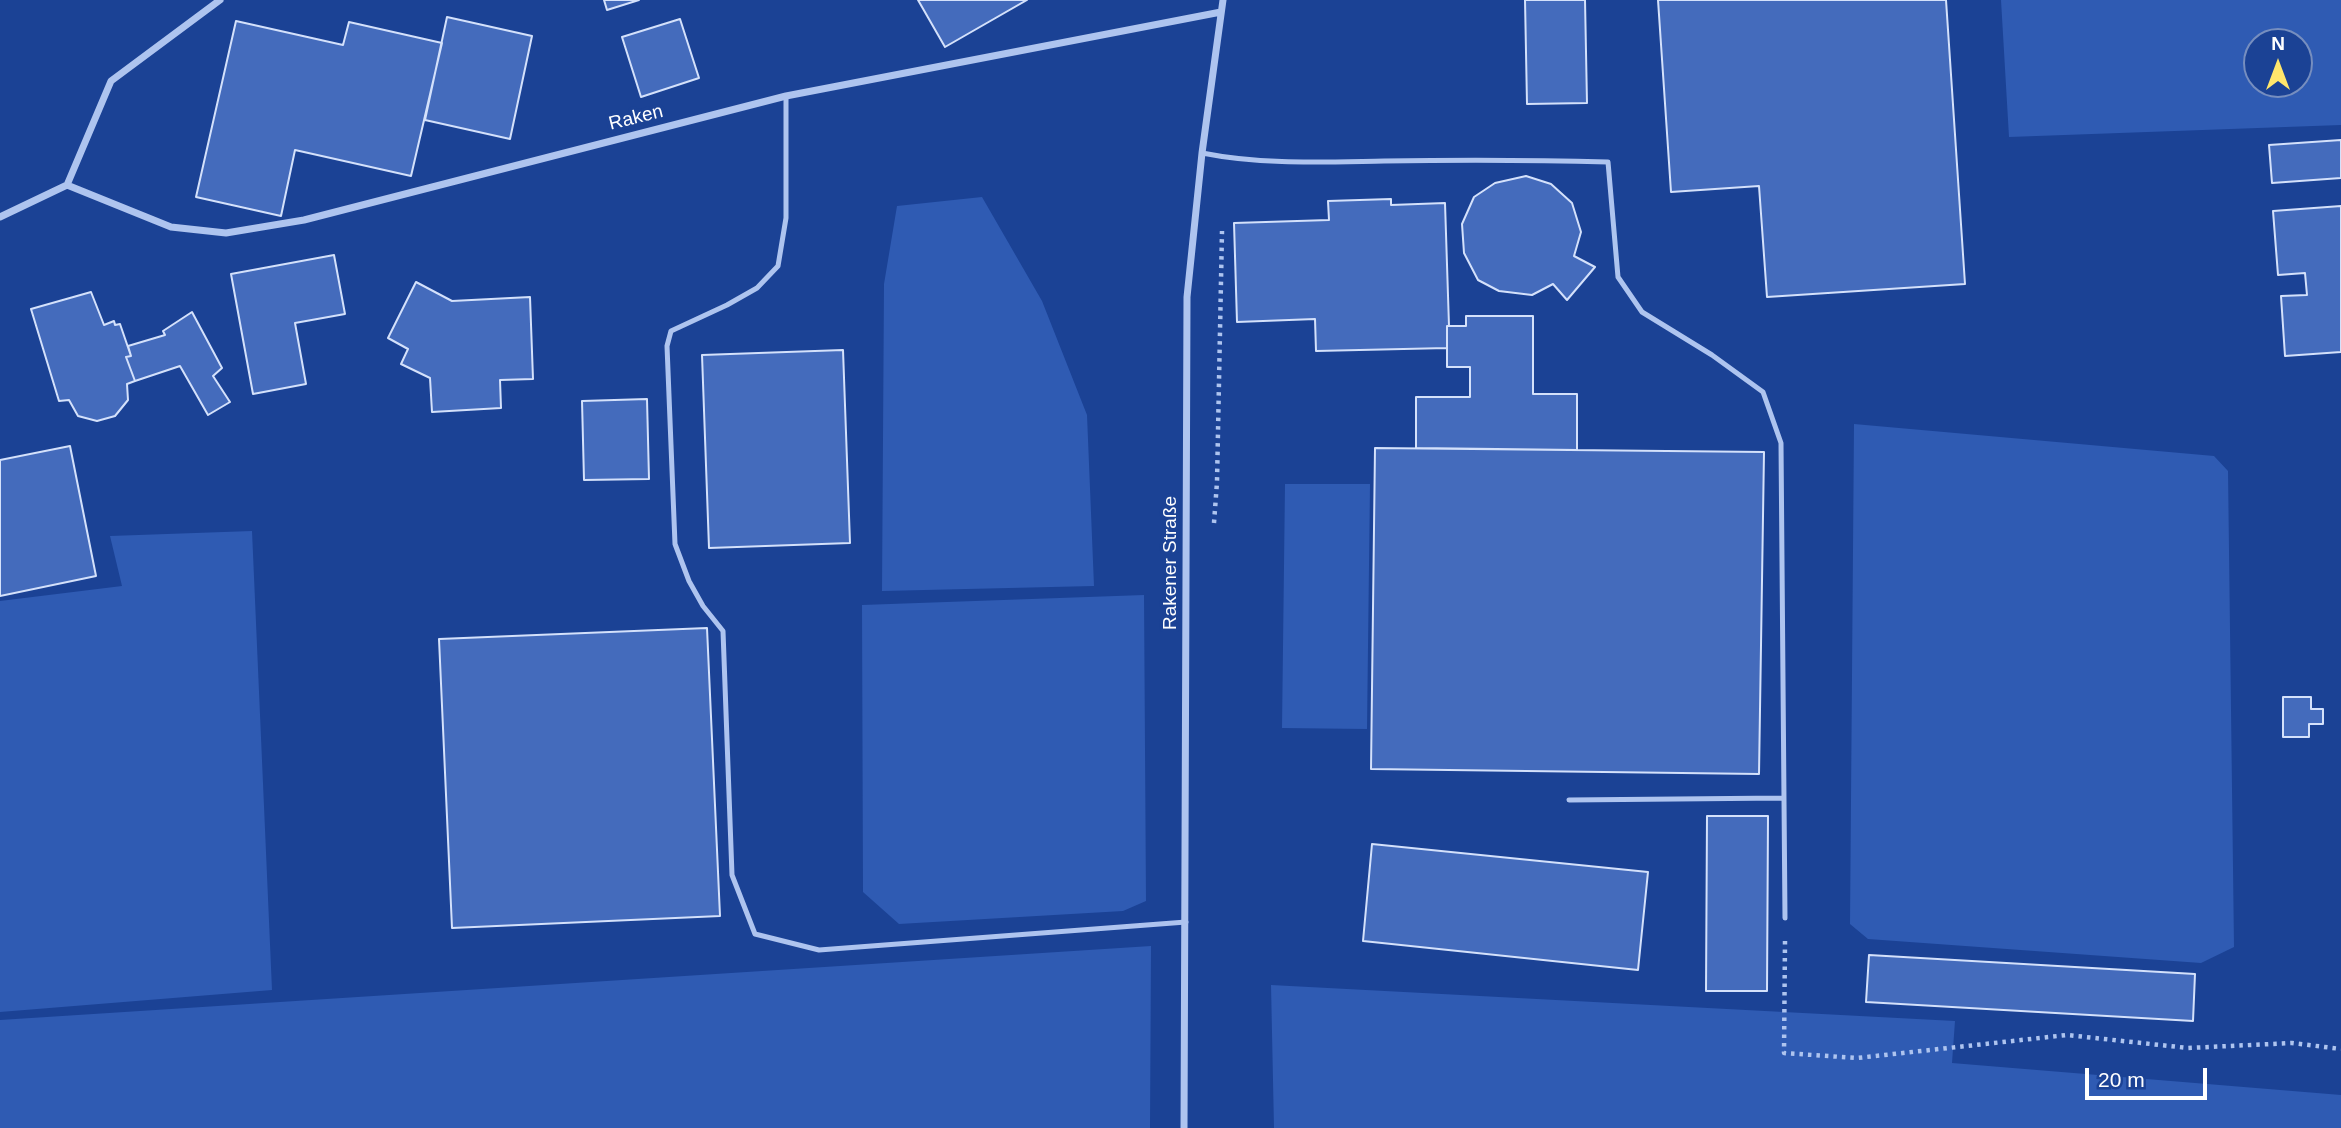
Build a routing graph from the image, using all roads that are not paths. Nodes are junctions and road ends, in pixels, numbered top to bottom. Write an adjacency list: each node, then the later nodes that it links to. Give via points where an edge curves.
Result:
1 (220, 0): 6 (street, via 111,81)
2 (1223, 0): 3 (street, Rakener Straße)
3 (1221, 12): 4 (street, Raken); 5 (street, Rakener Straße)
4 (786, 96): 6 (street, Raken, via 304,220 226,233 171,226); 11 (lane, via 786,218 778,266 757,288 671,331 667,346 675,544 689,581 723,631 732,875 755,934 819,950)
5 (1202, 153): 8 (lane, via 1282,162 1608,162 1618,277 1642,312 1763,393 1781,443); 11 (street, Rakener Straße, via 1187,297)
6 (67, 185): 7 (street)
7 (0, 217)
8 (1783, 798): 9 (lane); 10 (lane)
9 (1569, 800)
10 (1785, 918)
11 (1186, 922): 12 (street, Rakener Straße)
12 (1184, 1128)

